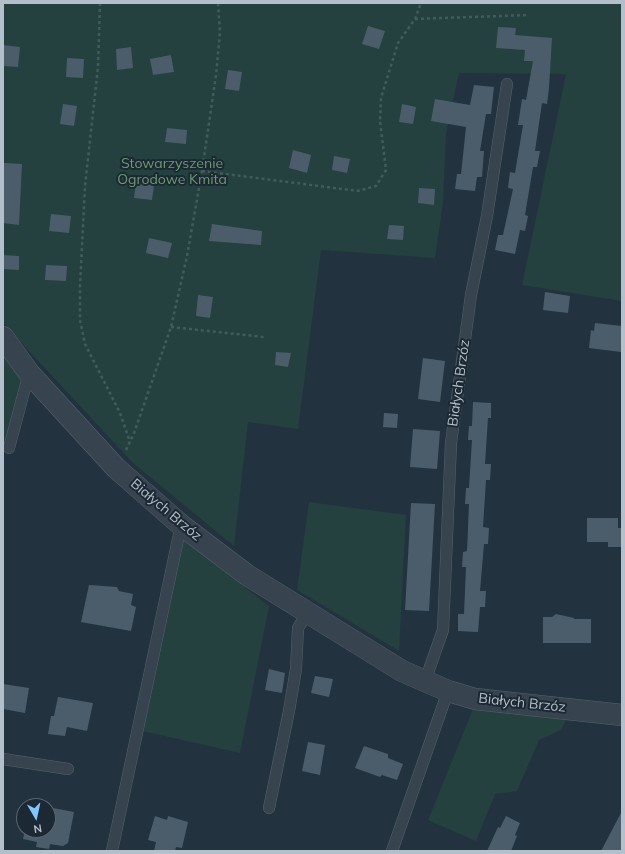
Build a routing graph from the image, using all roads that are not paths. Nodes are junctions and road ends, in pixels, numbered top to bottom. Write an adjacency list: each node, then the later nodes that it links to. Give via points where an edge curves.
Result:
1 (507, 84): 7 (lane, Białych Brzóz, via 487,216 471,295 451,443 444,630)
2 (3, 336): 3 (street, Białych Brzóz)
3 (28, 373): 4 (lane); 5 (street, Białych Brzóz, via 116,468)
4 (9, 448)
5 (181, 525): 6 (street, Białych Brzóz, via 247,575); 13 (lane)
6 (308, 612): 7 (street, Białych Brzóz, via 402,671); 12 (lane, via 298,628 296,669)
7 (425, 681): 8 (street, Białych Brzóz)
8 (448, 691): 9 (street, Białych Brzóz, via 475,699); 14 (lane)
9 (622, 715)
10 (3, 759): 11 (lane)
11 (68, 769)
12 (269, 808)
13 (112, 851)
14 (392, 851)

